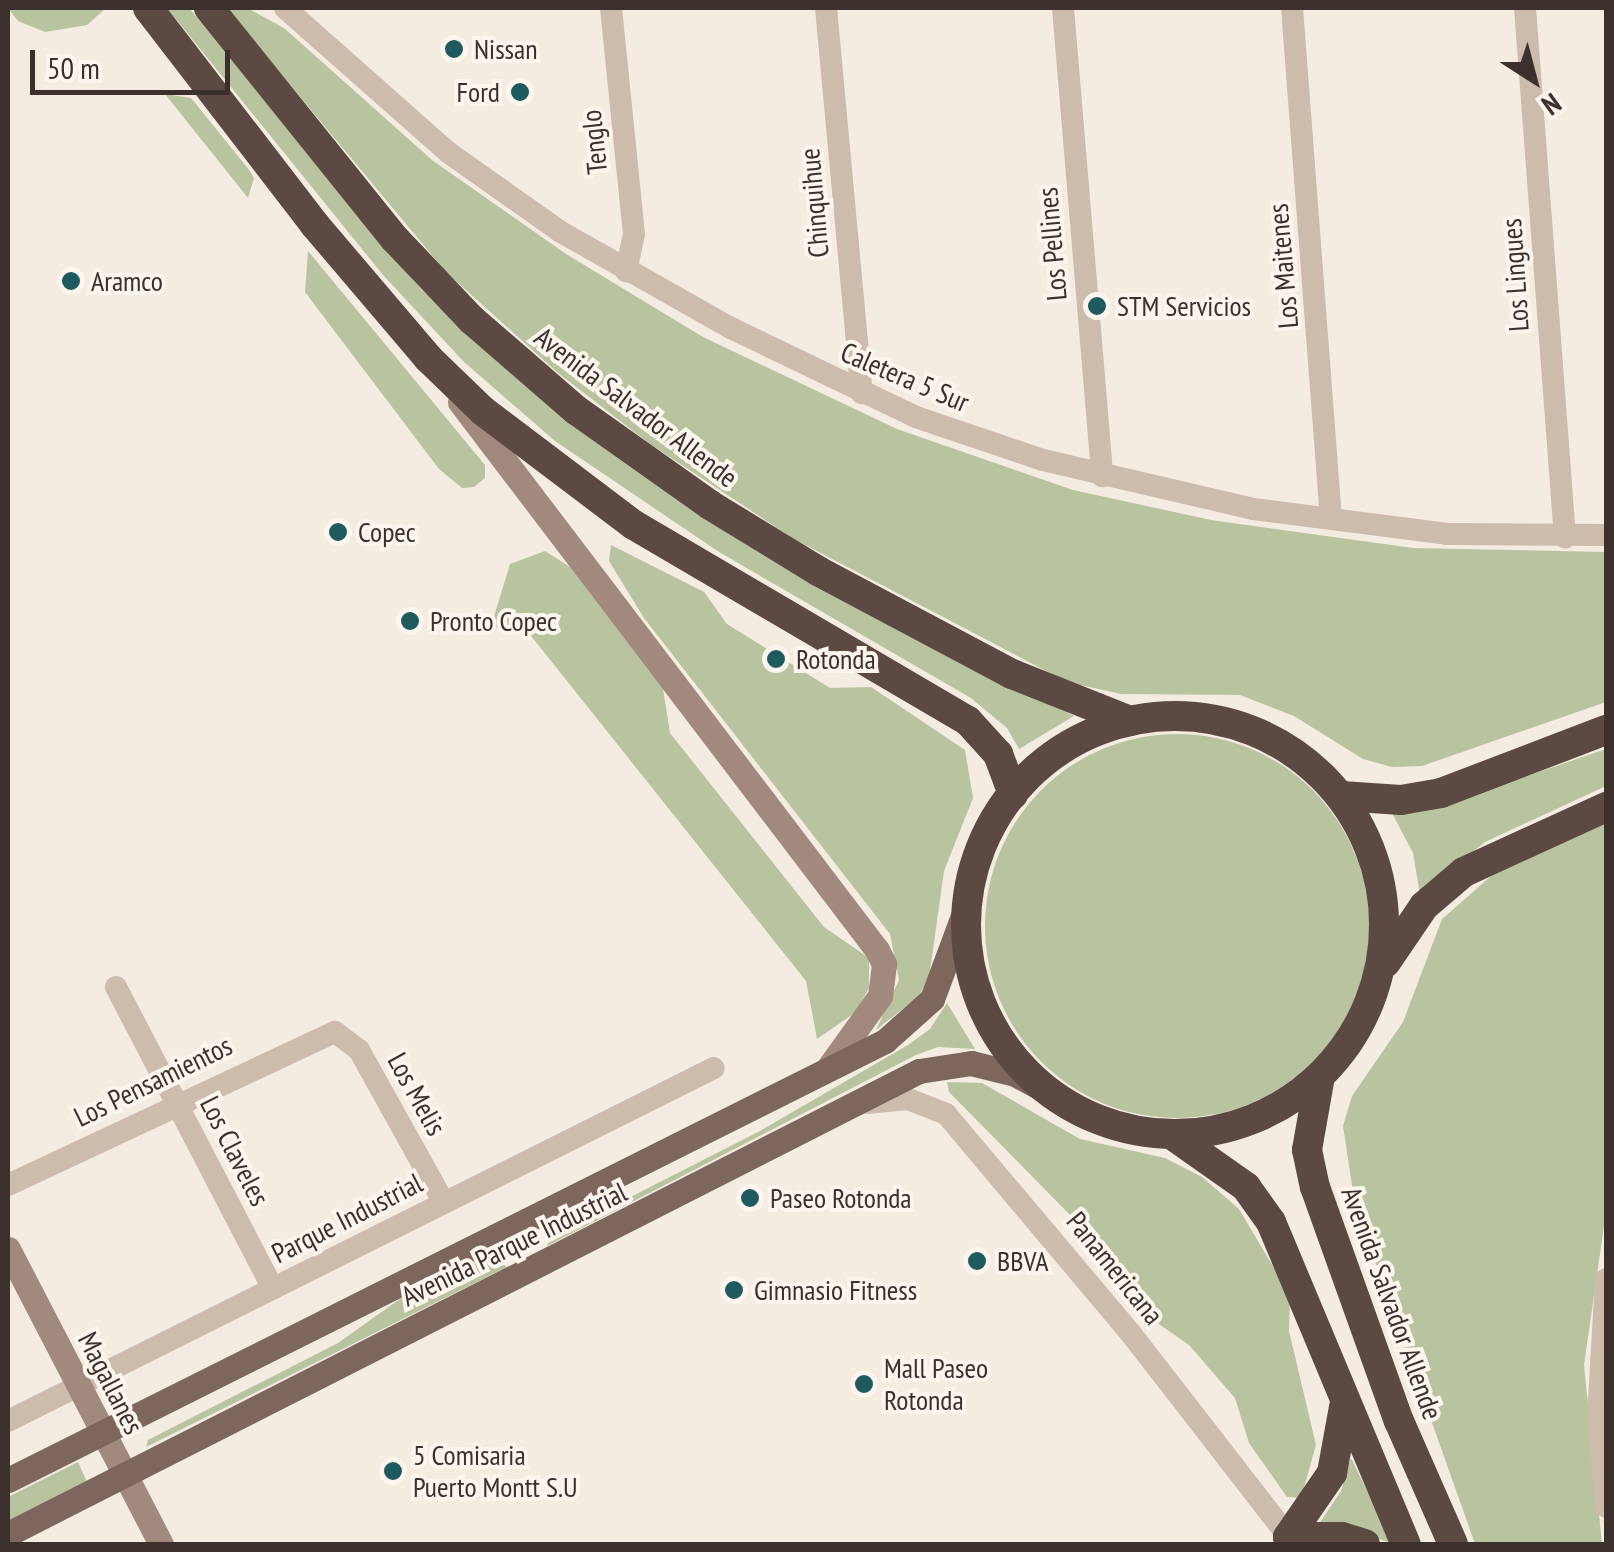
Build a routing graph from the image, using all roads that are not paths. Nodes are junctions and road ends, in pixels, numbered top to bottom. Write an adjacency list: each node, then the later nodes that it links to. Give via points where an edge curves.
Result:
1 (148, 8): 10 (highway, via 315,225)
2 (209, 8): 16 (highway, Avenida Salvador Allende, via 395,239 472,320 576,410 818,571 1012,674)
3 (285, 8): 9 (street, Caletera 5 Sur, via 464,164)
4 (611, 8): 9 (street, Tenglo, via 634,234)
5 (826, 8): 11 (street, Chinquihue)
6 (1062, 8): 12 (street, Los Pellines)
7 (1292, 8): 13 (street, Los Maitenes)
8 (1525, 8): 15 (street, Los Lingues)
9 (626, 270): 11 (street, Caletera 5 Sur)
10 (428, 358): 18 (highway, via 524,443 634,525 978,729 998,754); 26 (street, via 877,950 884,964 880,996)
11 (862, 393): 12 (street, Caletera 5 Sur, via 972,438)
12 (1102, 476): 13 (street, Caletera 5 Sur)
13 (1331, 519): 15 (street, Caletera 5 Sur, via 1447,534)
14 (1606, 535): 15 (street, Caletera 5 Sur)
15 (1564, 537)
16 (1130, 721): 18 (highway, via 1086,736 1046,761); 19 (highway, via 1169,716 1247,728 1314,767)
17 (1606, 730): 19 (highway, via 1441,793 1401,800)
18 (1013, 794): 21 (highway, via 980,853)
19 (1341, 796): 22 (highway, via 1359,823 1382,885 1386,918)
20 (1606, 808): 22 (highway, via 1486,858 1453,880 1405,930)
21 (967, 905): 26 (main road, Avenida Parque Industrial, via 943,980 920,1014); 28 (highway, via 968,960 982,1012 1020,1068)
22 (1377, 983): 27 (highway, via 1345,1048)
23 (116, 987): 29 (street, Los Claveles)
24 (324, 1032): 29 (street, Los Pensamientos); 33 (street, Los Melis, via 354,1043)
25 (714, 1068): 33 (street, Parque Industrial)
26 (826, 1071): 34 (main road, Avenida Parque Industrial)
27 (1320, 1076): 31 (highway, via 1252,1120); 54 (highway, Avenida Salvador Allende, via 1309,1166 1399,1422)
28 (1055, 1096): 30 (main road, Avenida Parque Industrial, via 1015,1074 971,1063 919,1072); 31 (highway, via 1104,1121)
29 (177, 1103): 32 (street, Los Pensamientos); 40 (street, Los Claveles)
30 (849, 1106): 37 (main road, Avenida Parque Industrial); 50 (street, Panamericana, via 892,1098 946,1114 1132,1335)
31 (1172, 1134): 43 (highway, via 1258,1201 1284,1247)
32 (8, 1185)
33 (444, 1204): 40 (street, Parque Industrial)
34 (556, 1206): 35 (main road, Avenida Parque Industrial); 37 (main road, via 540,1235)
35 (496, 1236): 38 (main road); 45 (main road, Avenida Parque Industrial)
36 (8, 1249): 42 (street, Magallanes)
37 (549, 1262): 38 (main road, Avenida Parque Industrial)
38 (517, 1278): 46 (main road, Avenida Parque Industrial)
39 (1606, 1279): 41 (street)
40 (273, 1289): 42 (street, Parque Industrial)
41 (1603, 1350): 48 (street, via 1598,1418)
42 (79, 1386): 44 (street, Parque Industrial); 45 (street, Magallanes)
43 (1344, 1400): 50 (highway, via 1332,1473); 53 (highway)
44 (8, 1422)
45 (103, 1432): 46 (street, Magallanes); 47 (main road, Avenida Parque Industrial)
46 (125, 1476): 49 (main road, Avenida Parque Industrial); 51 (street, Magallanes)
47 (8, 1480)
48 (1606, 1507)
49 (8, 1534)
50 (1285, 1542): 52 (highway, via 1342,1537)
51 (161, 1544)
52 (1365, 1544)
53 (1406, 1544)
54 (1453, 1544)

